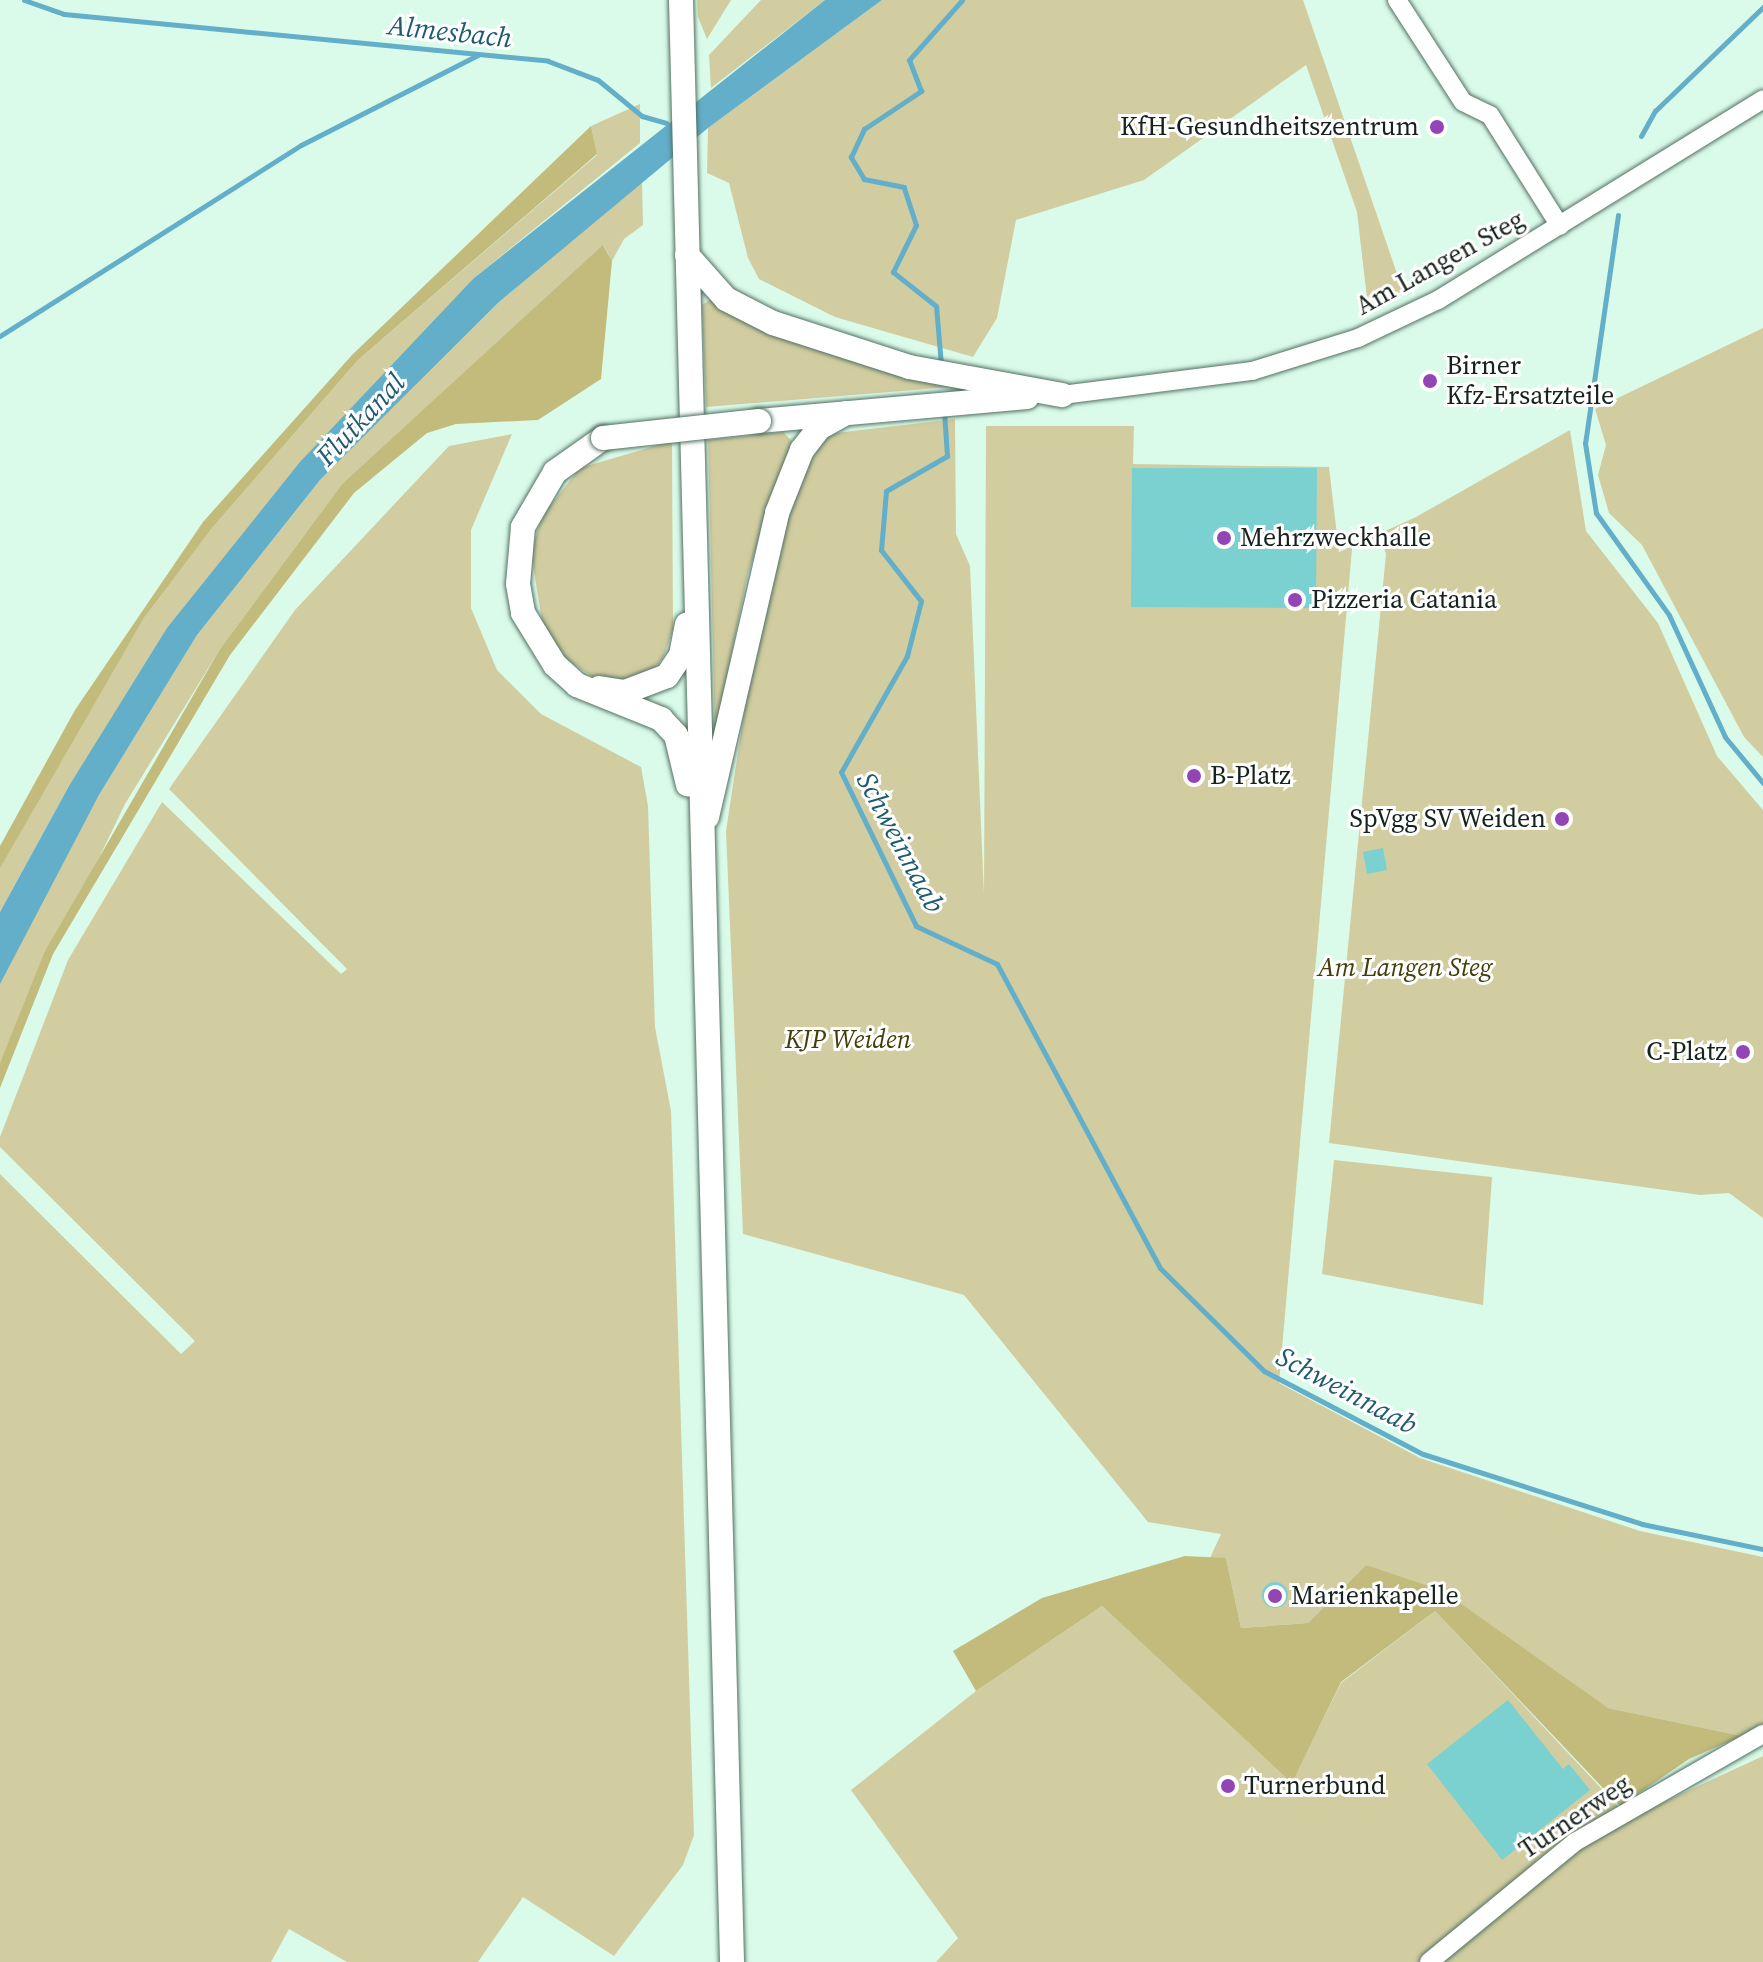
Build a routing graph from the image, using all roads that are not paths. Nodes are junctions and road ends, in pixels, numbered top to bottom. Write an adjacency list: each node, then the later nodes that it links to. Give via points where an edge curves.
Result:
1 (681, 0): 5 (main road)
2 (1397, 0): 4 (street, via 1463,102 1490,115)
3 (1763, 99): 4 (street, Am Langen Steg)
4 (1560, 226): 7 (street, Am Langen Steg, via 1438,300 1306,355 1252,371)
5 (687, 255): 6 (main road, via 726,299 844,349); 9 (main road)
6 (995, 392): 7 (main road); 8 (main road)
7 (1062, 395)
8 (846, 413): 10 (main road, bridge, via 603,438 555,472 535,501 518,551 523,613 555,665); 11 (main road, via 819,428 802,450 777,513)
9 (695, 575): 10 (main road, via 681,655 667,676 625,692); 11 (main road)
10 (577, 685): 11 (main road, via 661,719 676,735)
11 (700, 842): 13 (main road)
12 (1763, 1734): 14 (street, Turnerweg, via 1575,1842)
13 (732, 1962)
14 (1429, 1962)

